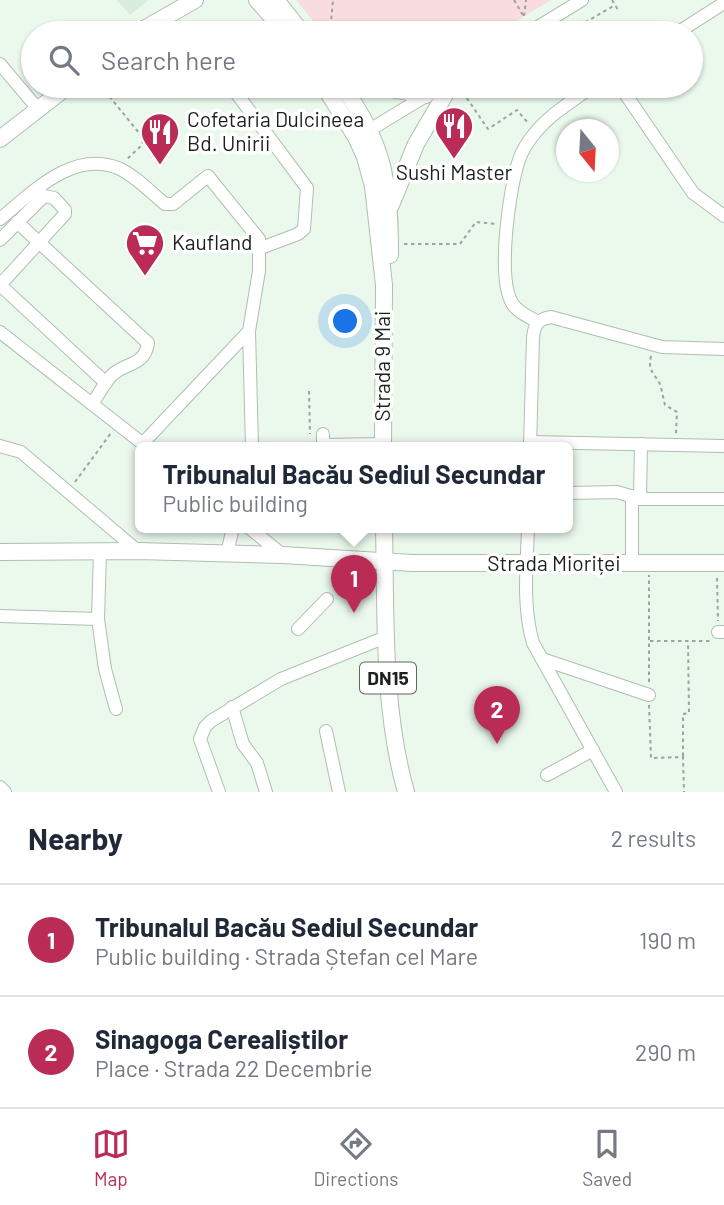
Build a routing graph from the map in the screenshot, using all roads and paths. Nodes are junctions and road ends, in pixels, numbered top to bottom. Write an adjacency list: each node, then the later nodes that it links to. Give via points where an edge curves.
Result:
1 (177, 0): 13 (main road)
2 (195, 0): 14 (main road)
3 (257, 0): 15 (main road)
4 (276, 0): 16 (main road)
5 (333, 0): 17 (path)
6 (514, 0): 7 (path, via 524,17)
7 (526, 0)
8 (582, 0): 18 (street)
9 (612, 0): 11 (path)
10 (724, 3): 20 (street)
11 (615, 5): 12 (path); 19 (path)
12 (618, 10)
13 (151, 21)
14 (157, 21)
15 (275, 21)
16 (293, 21)
17 (331, 21)
18 (548, 21)
19 (588, 21)
20 (696, 21)
21 (0, 64): 22 (street)
22 (21, 89)
23 (29, 98): 34 (street)
24 (52, 98): 34 (main road)
25 (110, 98): 38 (path, via 144,139)
26 (240, 98): 47 (street, via 307,188 303,229)
27 (334, 98): 36 (main road, Strada 9 Mai)
28 (347, 98): 36 (main road, Strada 9 Mai)
29 (421, 98): 36 (street)
30 (443, 98): 39 (main road, via 416,144)
31 (467, 98): 35 (path, via 488,129 517,110)
32 (576, 98): 35 (street)
33 (628, 98): 40 (street, via 694,193)
34 (38, 109): 37 (main road)
35 (535, 132): 43 (street, via 520,157 511,187)
36 (363, 133): 39 (main road, Strada 9 Mai, via 386,177); 49 (main road, Strada 9 Mai)
37 (0, 139)
38 (117, 168): 41 (street, via 95,163 75,167 40,186); 47 (street, via 166,204 173,204 208,176 259,239)
39 (390, 207): 46 (main road, Strada 9 Mai)
40 (724, 216)
41 (0, 219)
42 (17, 222): 44 (street); 45 (street); 45 (street, via 44,196 59,202 65,214)
43 (508, 225): 46 (path, via 476,222 460,244); 50 (street, via 509,295 513,305)
44 (0, 240)
45 (39, 242): 48 (street); 55 (street, via 148,343 144,355)
46 (390, 244): 49 (main road, Strada 9 Mai)
47 (261, 248): 51 (street)
48 (0, 285): 55 (street)
49 (384, 285): 64 (main road, Strada 9 Mai)
50 (538, 322): 53 (street, via 551,317); 65 (street, via 533,338)
51 (249, 331): 61 (street); 62 (street)
52 (0, 332): 57 (street)
53 (652, 344): 54 (street); 68 (path, via 649,367 665,405 677,412)
54 (724, 349)
55 (106, 383): 57 (street)
56 (309, 391): 59 (path, via 309,434)
57 (93, 404): 58 (street)
58 (118, 423): 60 (street); 71 (path)
59 (323, 434): 63 (street)
60 (142, 442)
61 (149, 442)
62 (252, 442)
63 (323, 442)
64 (383, 442)
65 (530, 442)
66 (641, 444): 67 (street); 68 (street); 73 (street)
67 (573, 445)
68 (676, 445): 70 (street)
69 (0, 446): 71 (street, via 21,452)
70 (724, 446)
71 (68, 492): 80 (street)
72 (573, 493): 73 (street, via 617,492)
73 (636, 498): 74 (street); 87 (street)
74 (724, 499)
75 (232, 533): 82 (street)
76 (256, 533): 83 (street)
77 (384, 533): 84 (main road, DN15)
78 (527, 533): 86 (street)
79 (100, 551): 80 (main road, Strada Mioriței); 81 (main road, Strada Mioriței); 91 (street)
80 (138, 551): 82 (main road, Strada Mioriței)
81 (0, 552)
82 (227, 554): 83 (main road, Strada Mioriței)
83 (283, 555): 84 (main road, Strada Mioriței)
84 (385, 562): 86 (main road, Strada Mioriței); 94 (main road, DN15)
85 (720, 563): 88 (main road, Strada Mioriței); 93 (path)
86 (527, 564): 87 (main road, Strada Mioriței); 97 (street, via 527,623)
87 (632, 564): 88 (main road, Strada Mioriței)
88 (649, 564): 95 (path)
89 (327, 599): 92 (street)
90 (0, 616): 91 (street)
91 (98, 619): 100 (street)
92 (298, 629)
93 (721, 632): 96 (path, via 718,641)
94 (386, 637): 99 (street, via 281,679); 110 (main road, DN15, via 394,734)
95 (649, 640): 96 (path); 98 (path)
96 (688, 641): 103 (path, via 689,713 683,713)
97 (542, 659): 98 (street); 102 (street)
98 (649, 695): 103 (path, via 651,758)
99 (232, 707): 107 (street, via 201,733); 108 (street, via 243,744 257,763)
100 (116, 709)
101 (326, 731): 109 (street)
102 (593, 750): 104 (street); 111 (street)
103 (683, 757): 112 (path)
104 (547, 775)
105 (0, 788): 106 (street)
106 (5, 792)
107 (219, 792)
108 (266, 792)
109 (339, 792)
110 (406, 792)
111 (616, 792)
112 (684, 792)

